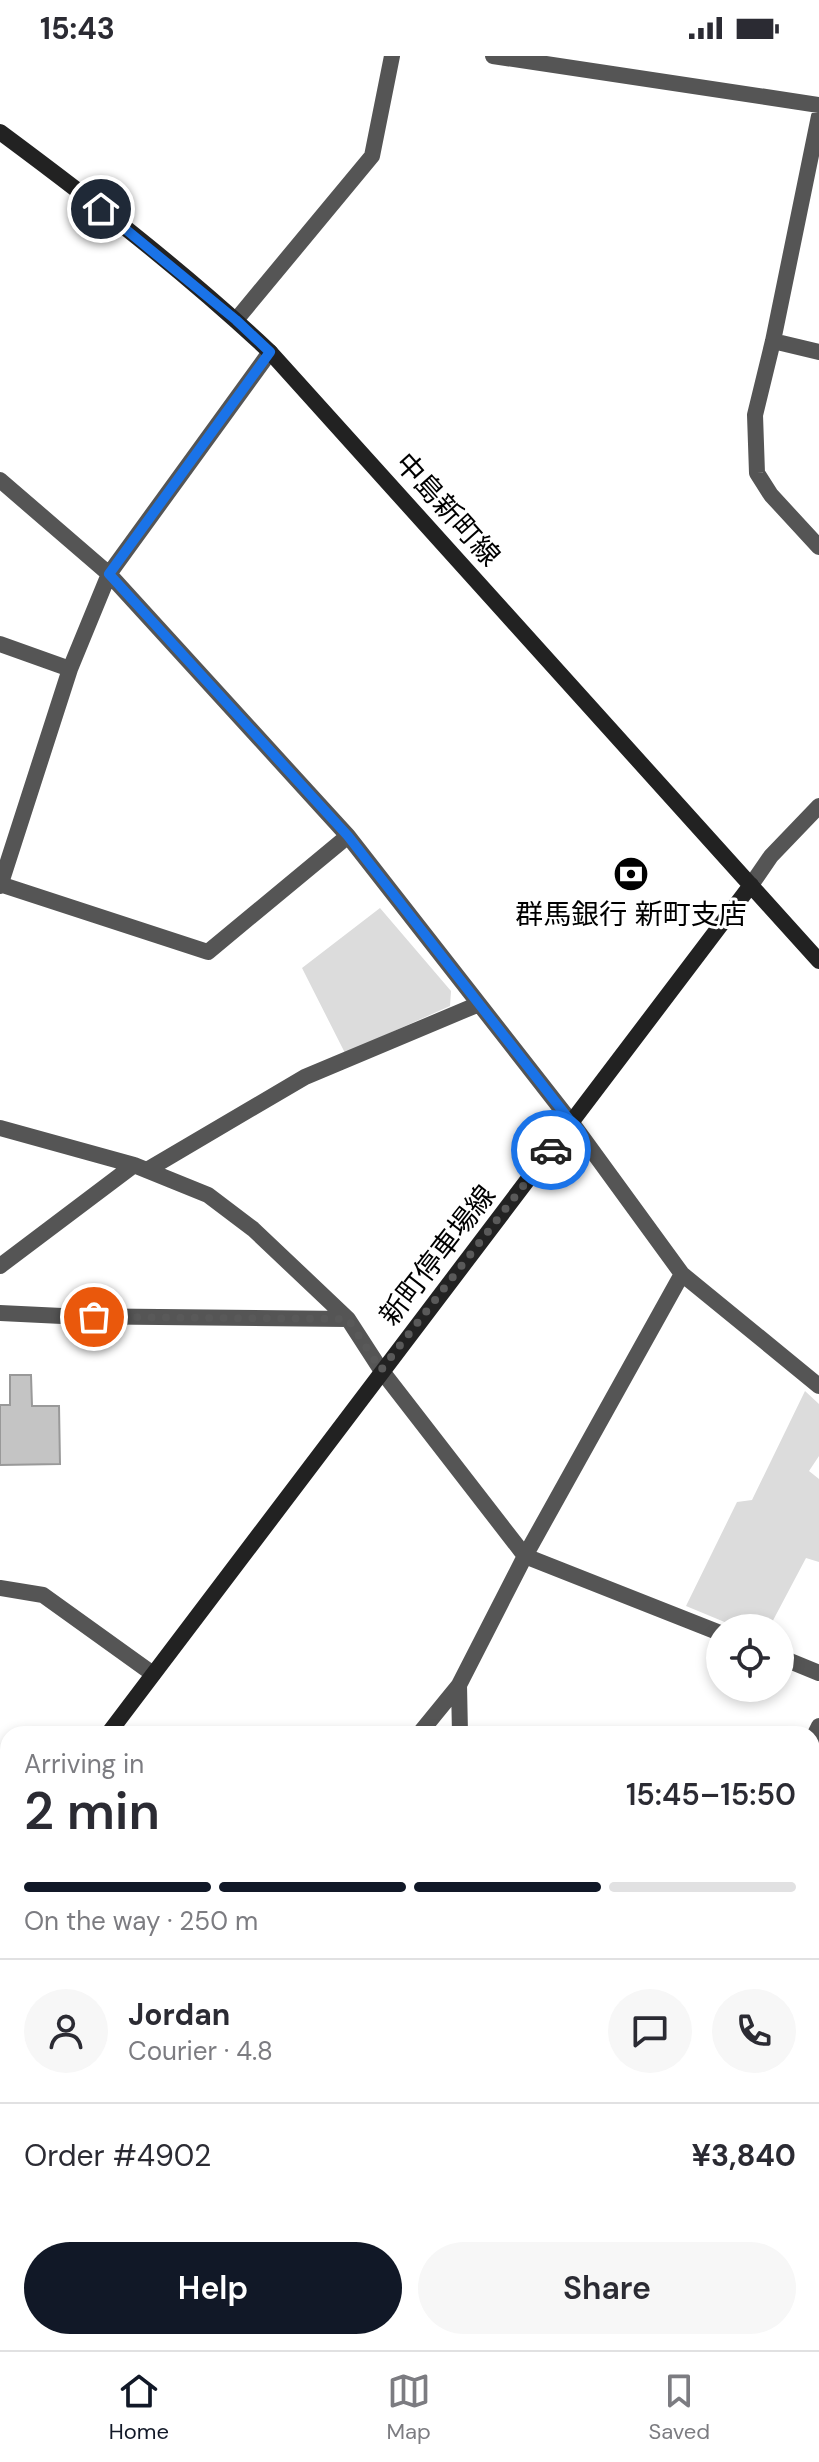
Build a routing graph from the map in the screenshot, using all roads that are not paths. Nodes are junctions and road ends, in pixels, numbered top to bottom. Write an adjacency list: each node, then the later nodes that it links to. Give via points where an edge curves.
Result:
1 (392, 56): 6 (street, via 372,156)
2 (493, 56): 3 (street)
3 (819, 105)
4 (819, 116): 7 (street)
5 (0, 132): 6 (main road, 中島新町線)
6 (236, 320): 8 (main road, 中島新町線)
7 (773, 341): 9 (street); 11 (street, via 755,415 757,473)
8 (270, 352): 12 (street); 18 (main road, 中島新町線)
9 (819, 352)
10 (0, 480): 12 (street)
11 (819, 547)
12 (109, 574): 14 (street); 16 (street)
13 (0, 644): 14 (street)
14 (70, 669): 17 (street)
15 (819, 806): 18 (street)
16 (348, 836): 17 (street, via 208,952); 20 (street)
17 (0, 885)
18 (751, 885): 19 (main road, 中島新町線); 21 (main road, 新町停車場線)
19 (819, 961)
20 (479, 1004): 21 (street); 23 (street, via 305,1077)
21 (572, 1123): 25 (street); 28 (main road, 新町停車場線)
22 (0, 1128): 23 (street)
23 (140, 1168): 24 (street); 27 (street, via 208,1195 253,1229)
24 (0, 1266)
25 (682, 1274): 29 (street); 30 (street)
26 (0, 1313): 27 (street)
27 (348, 1319): 28 (street)
28 (381, 1370): 30 (street); 35 (main road, 新町停車場線)
29 (819, 1386)
30 (525, 1556): 32 (street); 36 (street)
31 (0, 1588): 35 (street, via 43,1595)
32 (706, 1627)
33 (794, 1663): 34 (street)
34 (819, 1673)
35 (153, 1674): 37 (main road, 新町停車場線)
36 (459, 1685): 38 (street); 39 (street)
37 (114, 1726)
38 (426, 1726)
39 (460, 1726)

